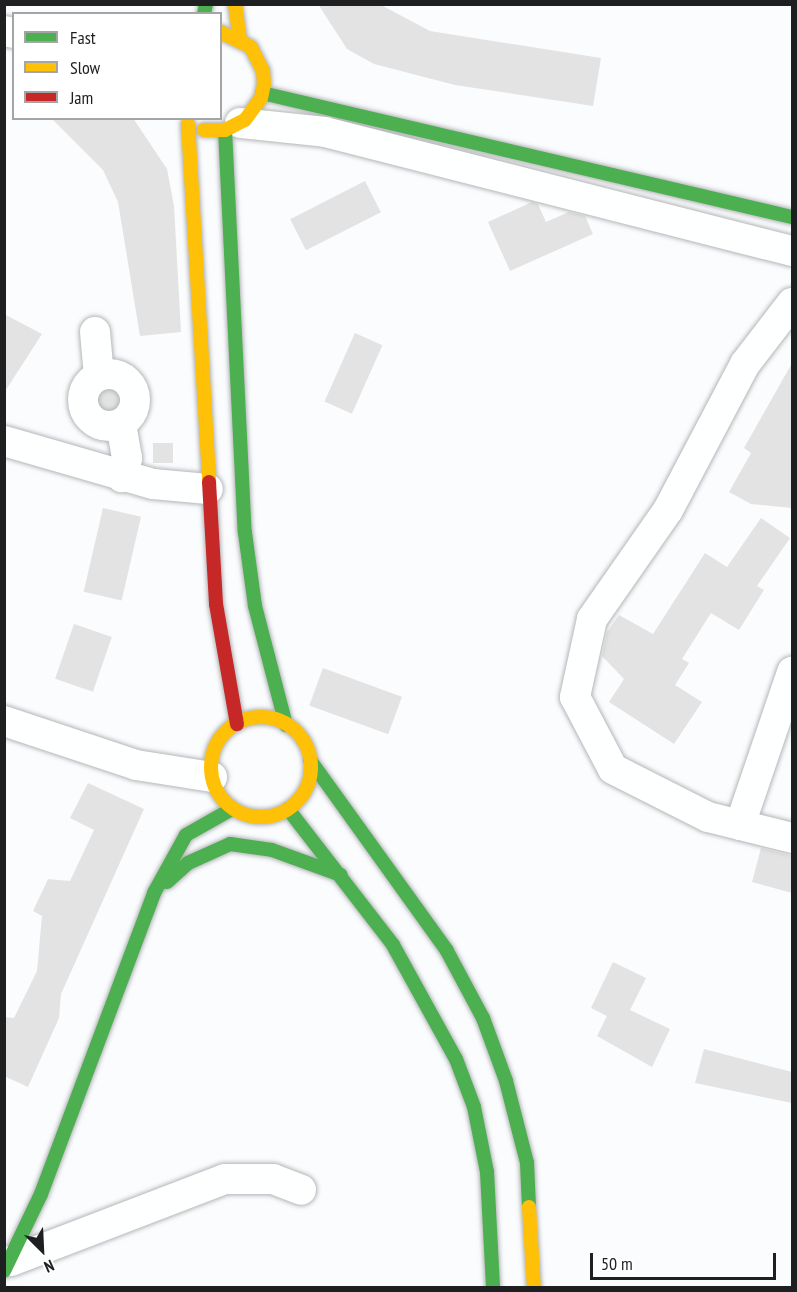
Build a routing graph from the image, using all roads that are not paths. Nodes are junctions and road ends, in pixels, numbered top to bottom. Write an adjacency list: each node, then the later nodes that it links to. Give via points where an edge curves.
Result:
1 (235, 4): 3 (street)
2 (222, 33): 3 (street)
3 (240, 39): 4 (street, via 258,58 263,71)
4 (262, 93): 6 (street, via 255,110); 7 (street)
5 (184, 121): 6 (street, via 203,130); 13 (street)
6 (232, 127): 8 (street, via 325,132); 17 (street, via 245,533 255,606)
7 (792, 217)
8 (792, 251)
9 (792, 303): 22 (street, via 746,364 668,510 592,619 575,697 613,769 708,817)
10 (95, 332): 12 (street, via 99,376 86,388 86,412 105,426 121,424 128,458)
11 (11, 440): 12 (street)
12 (122, 477): 13 (street)
13 (208, 489): 16 (street, via 216,604)
14 (792, 672): 22 (street)
15 (4, 721): 19 (street, via 136,765)
16 (237, 724): 17 (street, via 265,718); 19 (street, via 221,737 213,751)
17 (286, 725): 18 (street, via 305,744)
18 (310, 760): 21 (street, via 304,792); 29 (street, via 422,914 483,1018 510,1092 527,1163)
19 (212, 777): 20 (street, via 220,797)
20 (232, 808): 21 (street, via 263,817); 25 (street, via 186,835)
21 (288, 809): 24 (street)
22 (740, 825): 23 (street)
23 (792, 838)
24 (341, 875): 25 (street, via 272,850 230,844 188,863); 28 (street, via 393,945 434,1017 474,1107 487,1172)
25 (154, 893): 27 (street, via 41,1194)
26 (301, 1190): 27 (street, via 273,1179 225,1179)
27 (8, 1266)
28 (493, 1287)
29 (534, 1287)

